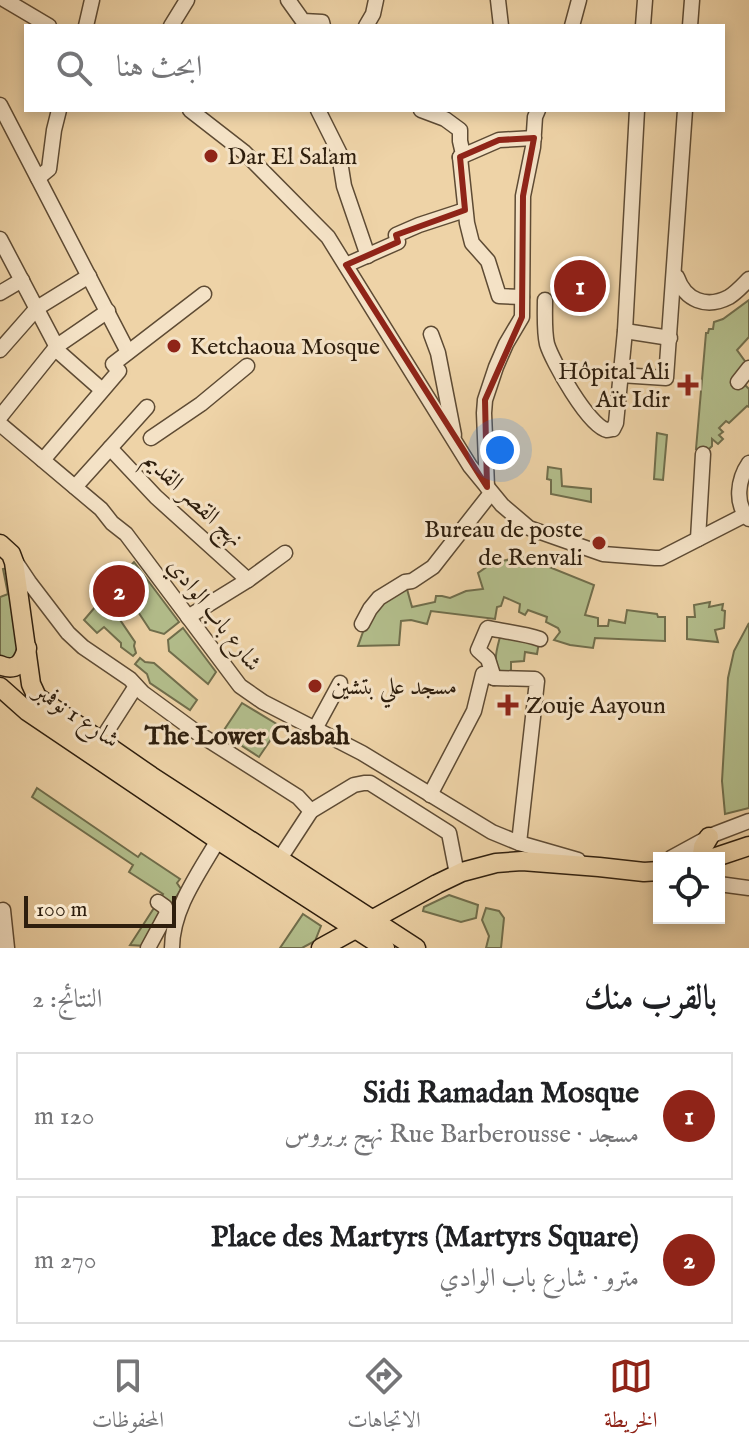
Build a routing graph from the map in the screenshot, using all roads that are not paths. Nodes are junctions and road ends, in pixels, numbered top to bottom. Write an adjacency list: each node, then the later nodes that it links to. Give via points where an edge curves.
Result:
1 (5, 0): 10 (street)
2 (92, 0): 13 (street)
3 (187, 0): 14 (street)
4 (288, 0): 15 (street, via 305,22)
5 (376, 0): 16 (street)
6 (498, 0): 17 (street)
7 (579, 0): 18 (street)
8 (645, 0): 19 (street)
9 (692, 0): 20 (street)
10 (26, 13): 11 (street); 12 (street)
11 (34, 24)
12 (45, 24)
13 (86, 24)
14 (172, 24)
15 (322, 24)
16 (367, 24)
17 (501, 24)
18 (573, 24)
19 (643, 24)
20 (690, 24)
21 (0, 105): 31 (street)
22 (58, 112): 31 (street, via 49,169)
23 (192, 112): 36 (street, via 244,152 330,240)
24 (319, 112): 34 (street, via 341,156 344,186)
25 (426, 112): 30 (street, via 460,130)
26 (535, 112): 29 (street)
27 (637, 112): 48 (street)
28 (685, 112): 38 (street)
29 (534, 138): 30 (street, via 499,140); 44 (street, via 523,196)
30 (460, 157): 32 (street)
31 (38, 178): 39 (street)
32 (465, 210): 34 (street, via 396,235 398,242); 44 (street, via 472,243 488,261 499,296)
33 (0, 239): 35 (street)
34 (368, 256): 36 (street)
35 (14, 264): 37 (street); 41 (street)
36 (346, 265): 63 (street)
37 (0, 272)
38 (675, 273): 40 (street, via 684,292 709,302 729,297); 50 (street)
39 (89, 276): 46 (street); 47 (street)
40 (749, 279)
41 (22, 280): 42 (street); 46 (street)
42 (0, 293)
43 (204, 294): 53 (street)
44 (522, 297): 69 (street, via 522,317 485,397)
45 (545, 300): 56 (street, via 546,342 557,366 582,407 607,430 616,423)
46 (37, 308): 51 (street); 52 (street)
47 (108, 311): 51 (street); 53 (street)
48 (625, 331): 50 (street); 56 (street)
49 (431, 334): 63 (street)
50 (670, 338): 56 (street, via 666,378)
51 (57, 346): 58 (street); 60 (street)
52 (0, 350)
53 (128, 352): 58 (street, via 113,364 119,371)
54 (247, 366): 62 (street)
55 (749, 368): 57 (street)
56 (620, 375)
57 (738, 382)
58 (102, 390): 66 (street)
59 (147, 407): 64 (street)
60 (0, 417)
61 (0, 424): 66 (street, شارع باب الوادي)
62 (151, 438)
63 (455, 443): 69 (street)
64 (110, 448): 68 (street); 74 (street, نهج القصر القديم)
65 (703, 454): 71 (street)
66 (43, 460): 68 (street, شارع باب الوادي)
67 (749, 463): 70 (street, via 740,491)
68 (75, 487): 75 (street, شارع باب الوادي, via 126,534)
69 (489, 490): 71 (street, via 529,528 603,554 658,558); 76 (street, via 433,567 379,598)
70 (747, 517): 71 (street)
71 (698, 539)
72 (6, 550): 78 (main road); 82 (street, via 70,636)
73 (285, 553): 74 (street)
74 (248, 580): 75 (street)
75 (188, 617): 85 (street, شارع باب الوادي, via 240,686)
76 (362, 624)
77 (540, 639): 80 (street, via 488,628 478,648)
78 (26, 641): 79 (main road, via 20,664); 87 (main road, via 36,695)
79 (0, 665)
80 (494, 678): 90 (street, via 483,674 474,711); 95 (street, via 537,681)
81 (340, 683): 85 (street)
82 (136, 686): 87 (street); 91 (street)
83 (0, 687): 86 (main road, شارع 1 نوفمبر)
84 (0, 699): 86 (street)
85 (315, 729): 88 (street, شارع باب الوادي)
86 (69, 739): 93 (main road, شارع 1 نوفمبر)
87 (100, 742): 100 (main road)
88 (379, 764): 89 (street); 90 (street, شارع باب الوادي)
89 (370, 783): 91 (street, via 354,785); 103 (street, via 449,833)
90 (430, 795): 95 (street, شارع باب الوادي)
91 (311, 811): 100 (street)
92 (749, 821): 94 (street)
93 (213, 837): 108 (main road, شارع 1 نوفمبر); 111 (street, via 183,901)
94 (709, 837): 97 (street); 98 (main road)
95 (519, 843): 101 (street, شارع باب الوادي)
96 (749, 846): 99 (main road)
97 (682, 852)
98 (702, 852)
99 (725, 854)
100 (279, 860): 108 (main road)
101 (599, 867): 102 (main road); 103 (main road, via 522,861)
102 (653, 869)
103 (457, 874): 108 (main road)
104 (725, 885): 105 (street)
105 (749, 888)
106 (158, 902): 110 (street, via 167,913)
107 (1, 910): 109 (street)
108 (363, 924): 112 (main road); 113 (main road); 114 (main road)
109 (7, 948)
110 (148, 948)
111 (172, 948)
112 (321, 948)
113 (385, 948)
114 (416, 948)

